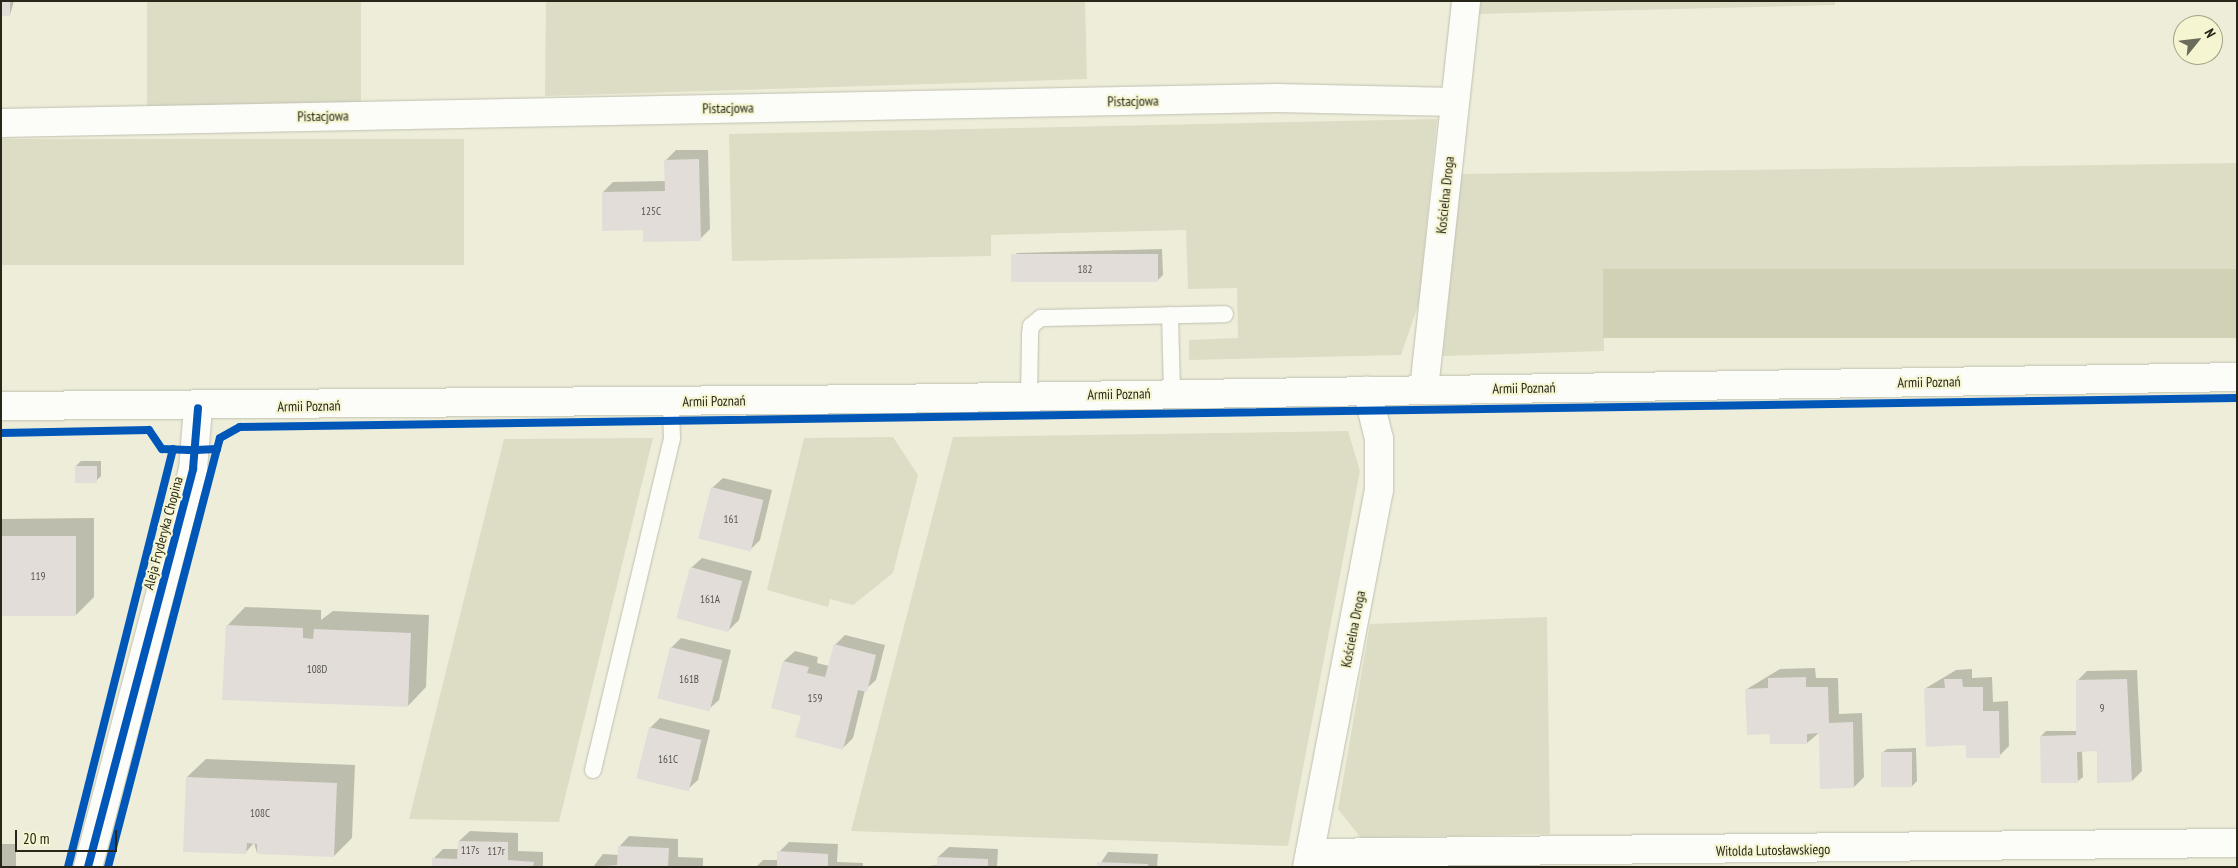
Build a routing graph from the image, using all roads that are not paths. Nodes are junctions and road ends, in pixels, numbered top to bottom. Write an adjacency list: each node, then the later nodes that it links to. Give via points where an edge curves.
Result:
1 (1466, 1): 2 (street, Kościelna Droga)
2 (1455, 102): 3 (street, Pistacjowa, via 1268,98); 7 (street, Kościelna Droga)
3 (1, 122)
4 (1225, 314): 5 (lane)
5 (1170, 315): 9 (lane); 10 (lane, via 1041,318 1031,326)
6 (2237, 377): 7 (street, Armii Poznań)
7 (1424, 389): 8 (street, Armii Poznań)
8 (1367, 390): 9 (street, Armii Poznań); 16 (street, Kościelna Droga, via 1379,439 1379,490)
9 (1172, 393): 10 (street, Armii Poznań)
10 (1029, 395): 11 (street, Armii Poznań)
11 (671, 401): 13 (street, Armii Poznań); 14 (lane, via 672,438)
12 (1, 406): 13 (street, Armii Poznań)
13 (198, 408): 17 (street, Aleja Fryderyka Chopina, via 193,469)
14 (592, 770)
15 (2237, 843): 16 (street, Witolda Lutosławskiego)
16 (1309, 860)
17 (88, 867)

